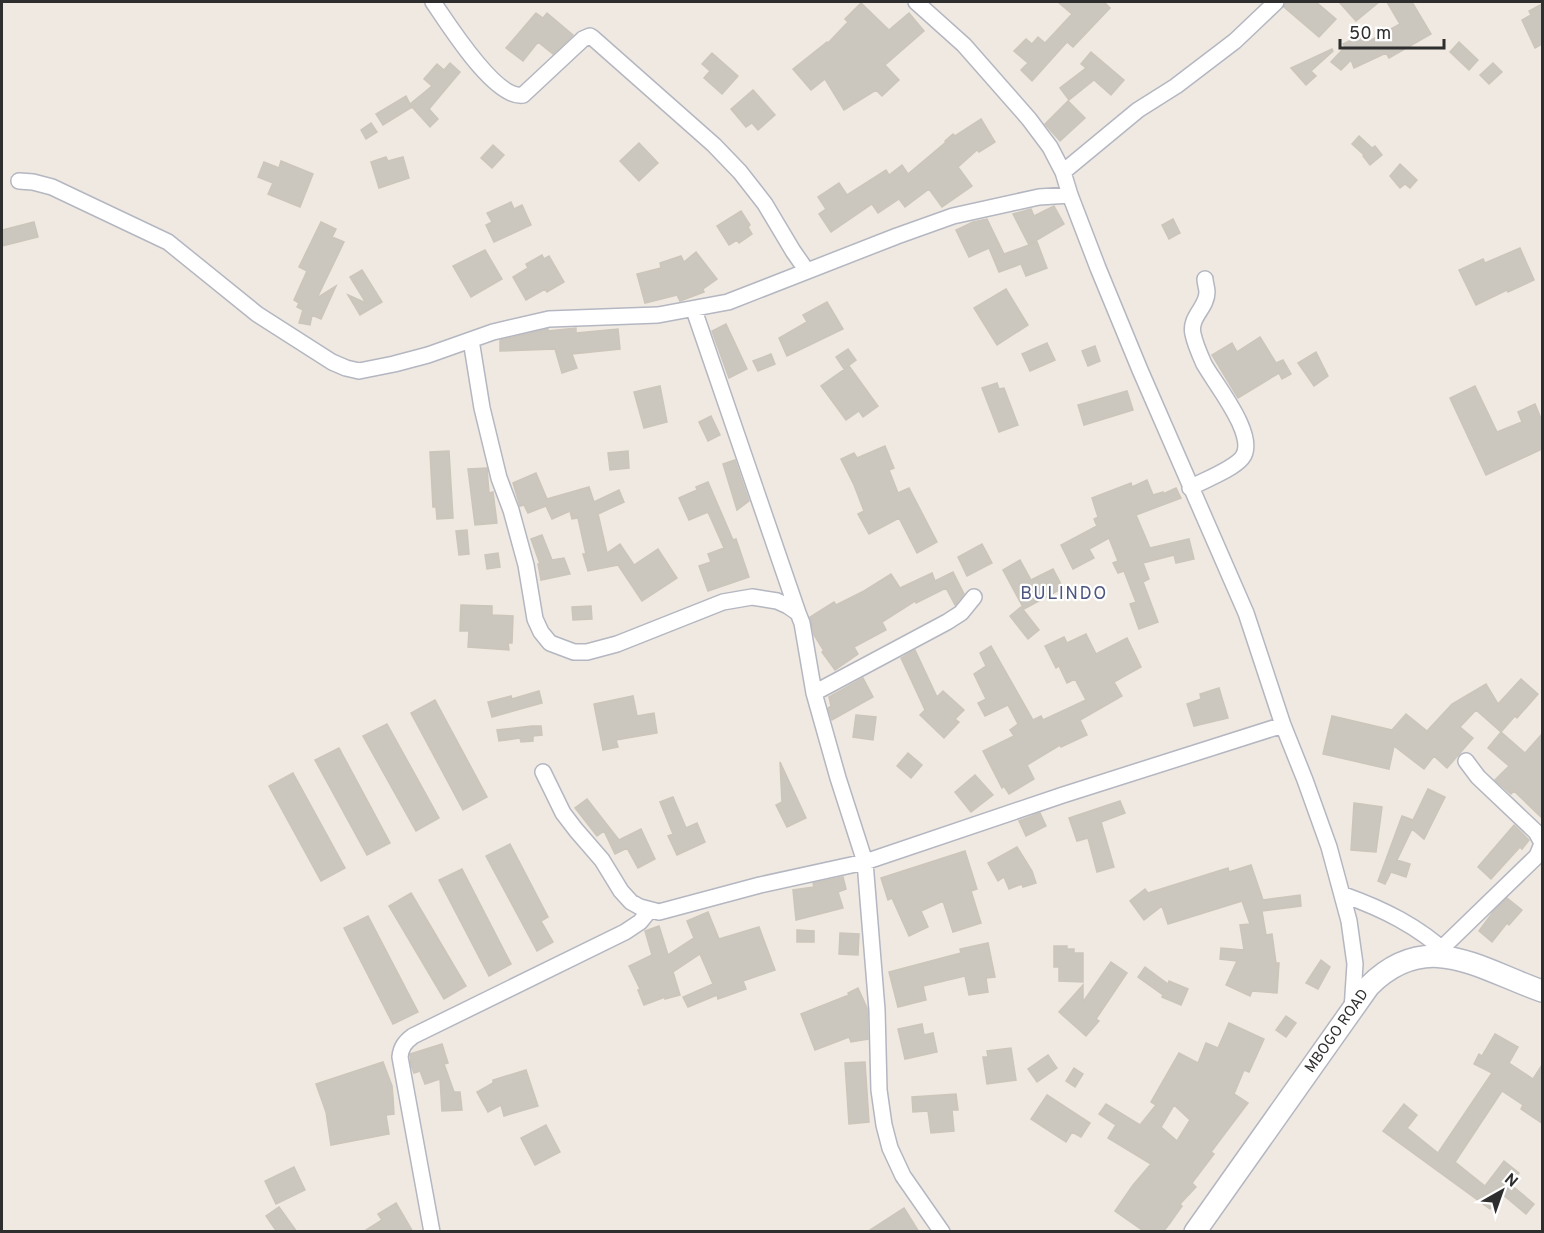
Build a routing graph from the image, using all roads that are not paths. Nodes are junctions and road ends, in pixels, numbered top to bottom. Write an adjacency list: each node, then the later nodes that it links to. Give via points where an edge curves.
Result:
1 (433, 2): 7 (street, via 485,72 518,96 583,39 593,38 740,172)
2 (916, 2): 4 (street, via 963,45 1029,119)
3 (1276, 2): 4 (street, via 1220,53 1138,110)
4 (1063, 172): 6 (street)
5 (18, 181): 10 (street, via 52,187 168,242 257,314 346,368 376,369)
6 (1070, 195): 7 (street, via 1040,197 953,216); 11 (street)
7 (807, 271): 9 (street, via 728,302)
8 (1205, 279): 11 (street, via 1207,293 1193,322 1194,337 1204,364 1239,422 1246,448 1233,466)
9 (694, 310): 10 (street, via 549,319); 13 (street)
10 (471, 340): 13 (street, via 482,408 526,565 536,620 550,643 574,652 587,652 723,602 745,598 777,601)
11 (1190, 488): 15 (street, via 1246,613)
12 (974, 597): 14 (street, via 948,622)
13 (798, 613): 14 (street)
14 (814, 693): 19 (street)
15 (1282, 725): 19 (street); 20 (street)
16 (1466, 761): 18 (street, via 1536,832)
17 (543, 772): 21 (street, via 563,813 602,860 621,891 631,902)
18 (1542, 843): 22 (street, via 1536,856)
19 (866, 862): 21 (street, via 659,912); 26 (street, via 884,1125 903,1176)
20 (1344, 895): 22 (street, via 1401,919); 24 (street, via 1355,964)
21 (649, 911): 25 (street, via 625,932 413,1036 401,1049)
22 (1447, 952): 23 (main road, MBOGO ROAD); 24 (main road, MBOGO ROAD, via 1400,962 1382,972)
23 (1542, 991)
24 (1352, 1010): 27 (main road, MBOGO ROAD)
25 (432, 1232)
26 (942, 1232)
27 (1195, 1232)

